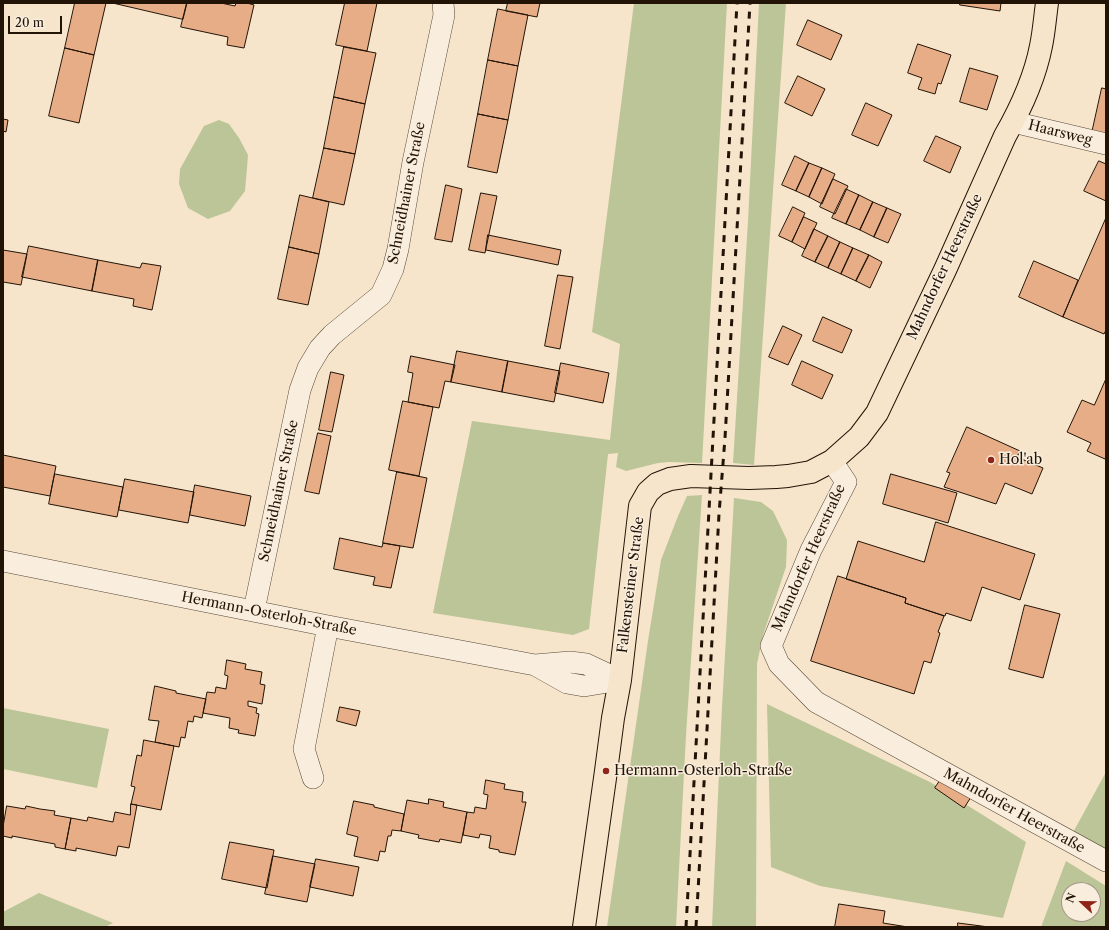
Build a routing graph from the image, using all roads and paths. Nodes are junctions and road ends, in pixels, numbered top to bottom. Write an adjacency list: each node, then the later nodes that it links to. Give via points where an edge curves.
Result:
1 (443, 3): 7 (street, Schneidhainer Straße, via 444,15 393,269 381,295 332,335 320,348 308,368 300,390)
2 (1047, 3): 3 (main road, Mahndorfer Heerstraße, via 1041,46 1031,80)
3 (1013, 122): 4 (street, Haarsweg); 5 (main road, Mahndorfer Heerstraße, via 877,413 859,437)
4 (1106, 144)
5 (832, 461): 9 (main road, Falkensteiner Straße, via 811,472 788,476 691,476 670,479 657,484 648,492 640,506); 11 (street, Mahndorfer Heerstraße, via 846,482 811,550 771,646 778,664 816,702)
6 (3, 561): 7 (street, Hermann-Osterloh-Straße)
7 (254, 610): 8 (street, Hermann-Osterloh-Straße)
8 (328, 626): 9 (street, Hermann-Osterloh-Straße, via 535,665 567,683 584,686); 10 (street, via 304,749)
9 (620, 680): 12 (main road, Falkensteiner Straße)
10 (313, 778)
11 (1106, 862)
12 (584, 927)

